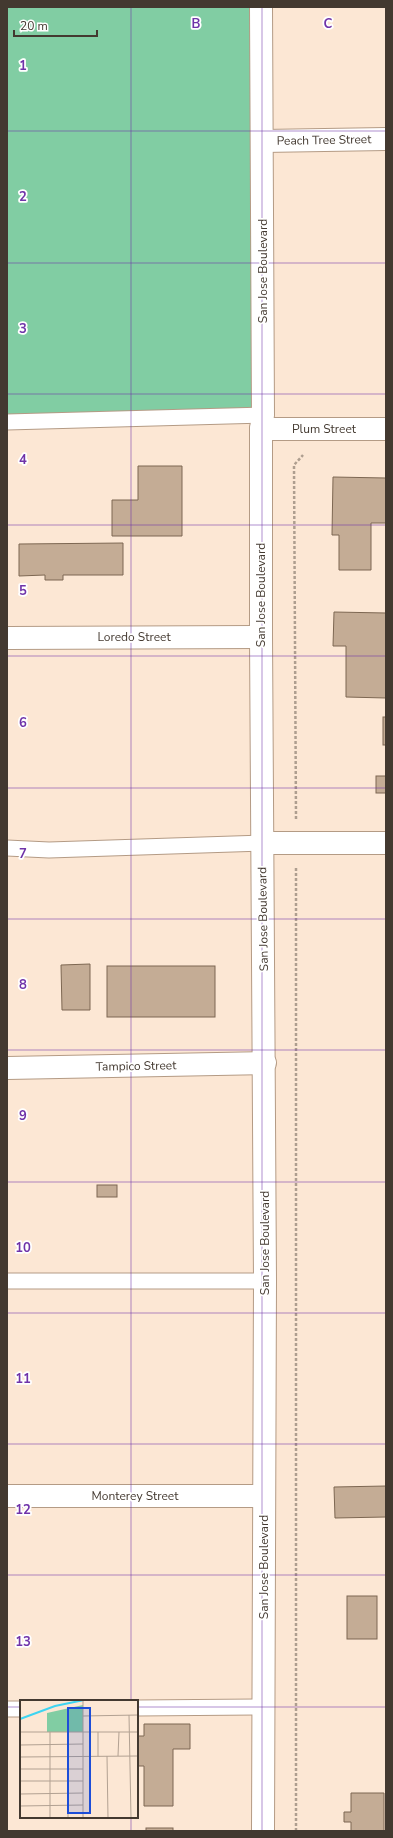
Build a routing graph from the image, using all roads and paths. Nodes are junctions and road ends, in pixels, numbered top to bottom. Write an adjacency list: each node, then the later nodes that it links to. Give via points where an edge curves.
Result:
1 (261, 7): 3 (street, San Jose Boulevard)
2 (386, 140): 3 (street, Peach Tree Street)
3 (263, 141): 5 (street, San Jose Boulevard)
4 (7, 422): 5 (lane)
5 (262, 422): 6 (street, Plum Street); 8 (street, San Jose Boulevard)
6 (386, 429)
7 (306, 453): 11 (path, via 294,465)
8 (261, 637): 9 (street, Loredo Street); 10 (street, San Jose Boulevard)
9 (7, 638)
10 (262, 843): 11 (street); 13 (lane, via 49,850); 14 (street, San Jose Boulevard)
11 (296, 843): 12 (street); 25 (path)
12 (386, 843)
13 (7, 848)
14 (264, 1063): 15 (street, Tampico Street); 17 (street, San Jose Boulevard)
15 (7, 1068)
16 (7, 1281): 17 (lane)
17 (265, 1281): 19 (street, San Jose Boulevard)
18 (7, 1496): 19 (street, Monterey Street)
19 (264, 1496): 20 (street, San Jose Boulevard)
20 (265, 1707): 21 (lane); 24 (street, San Jose Boulevard)
21 (138, 1708)
22 (7, 1709): 23 (lane)
23 (20, 1709)
24 (263, 1831)
25 (296, 1831)

